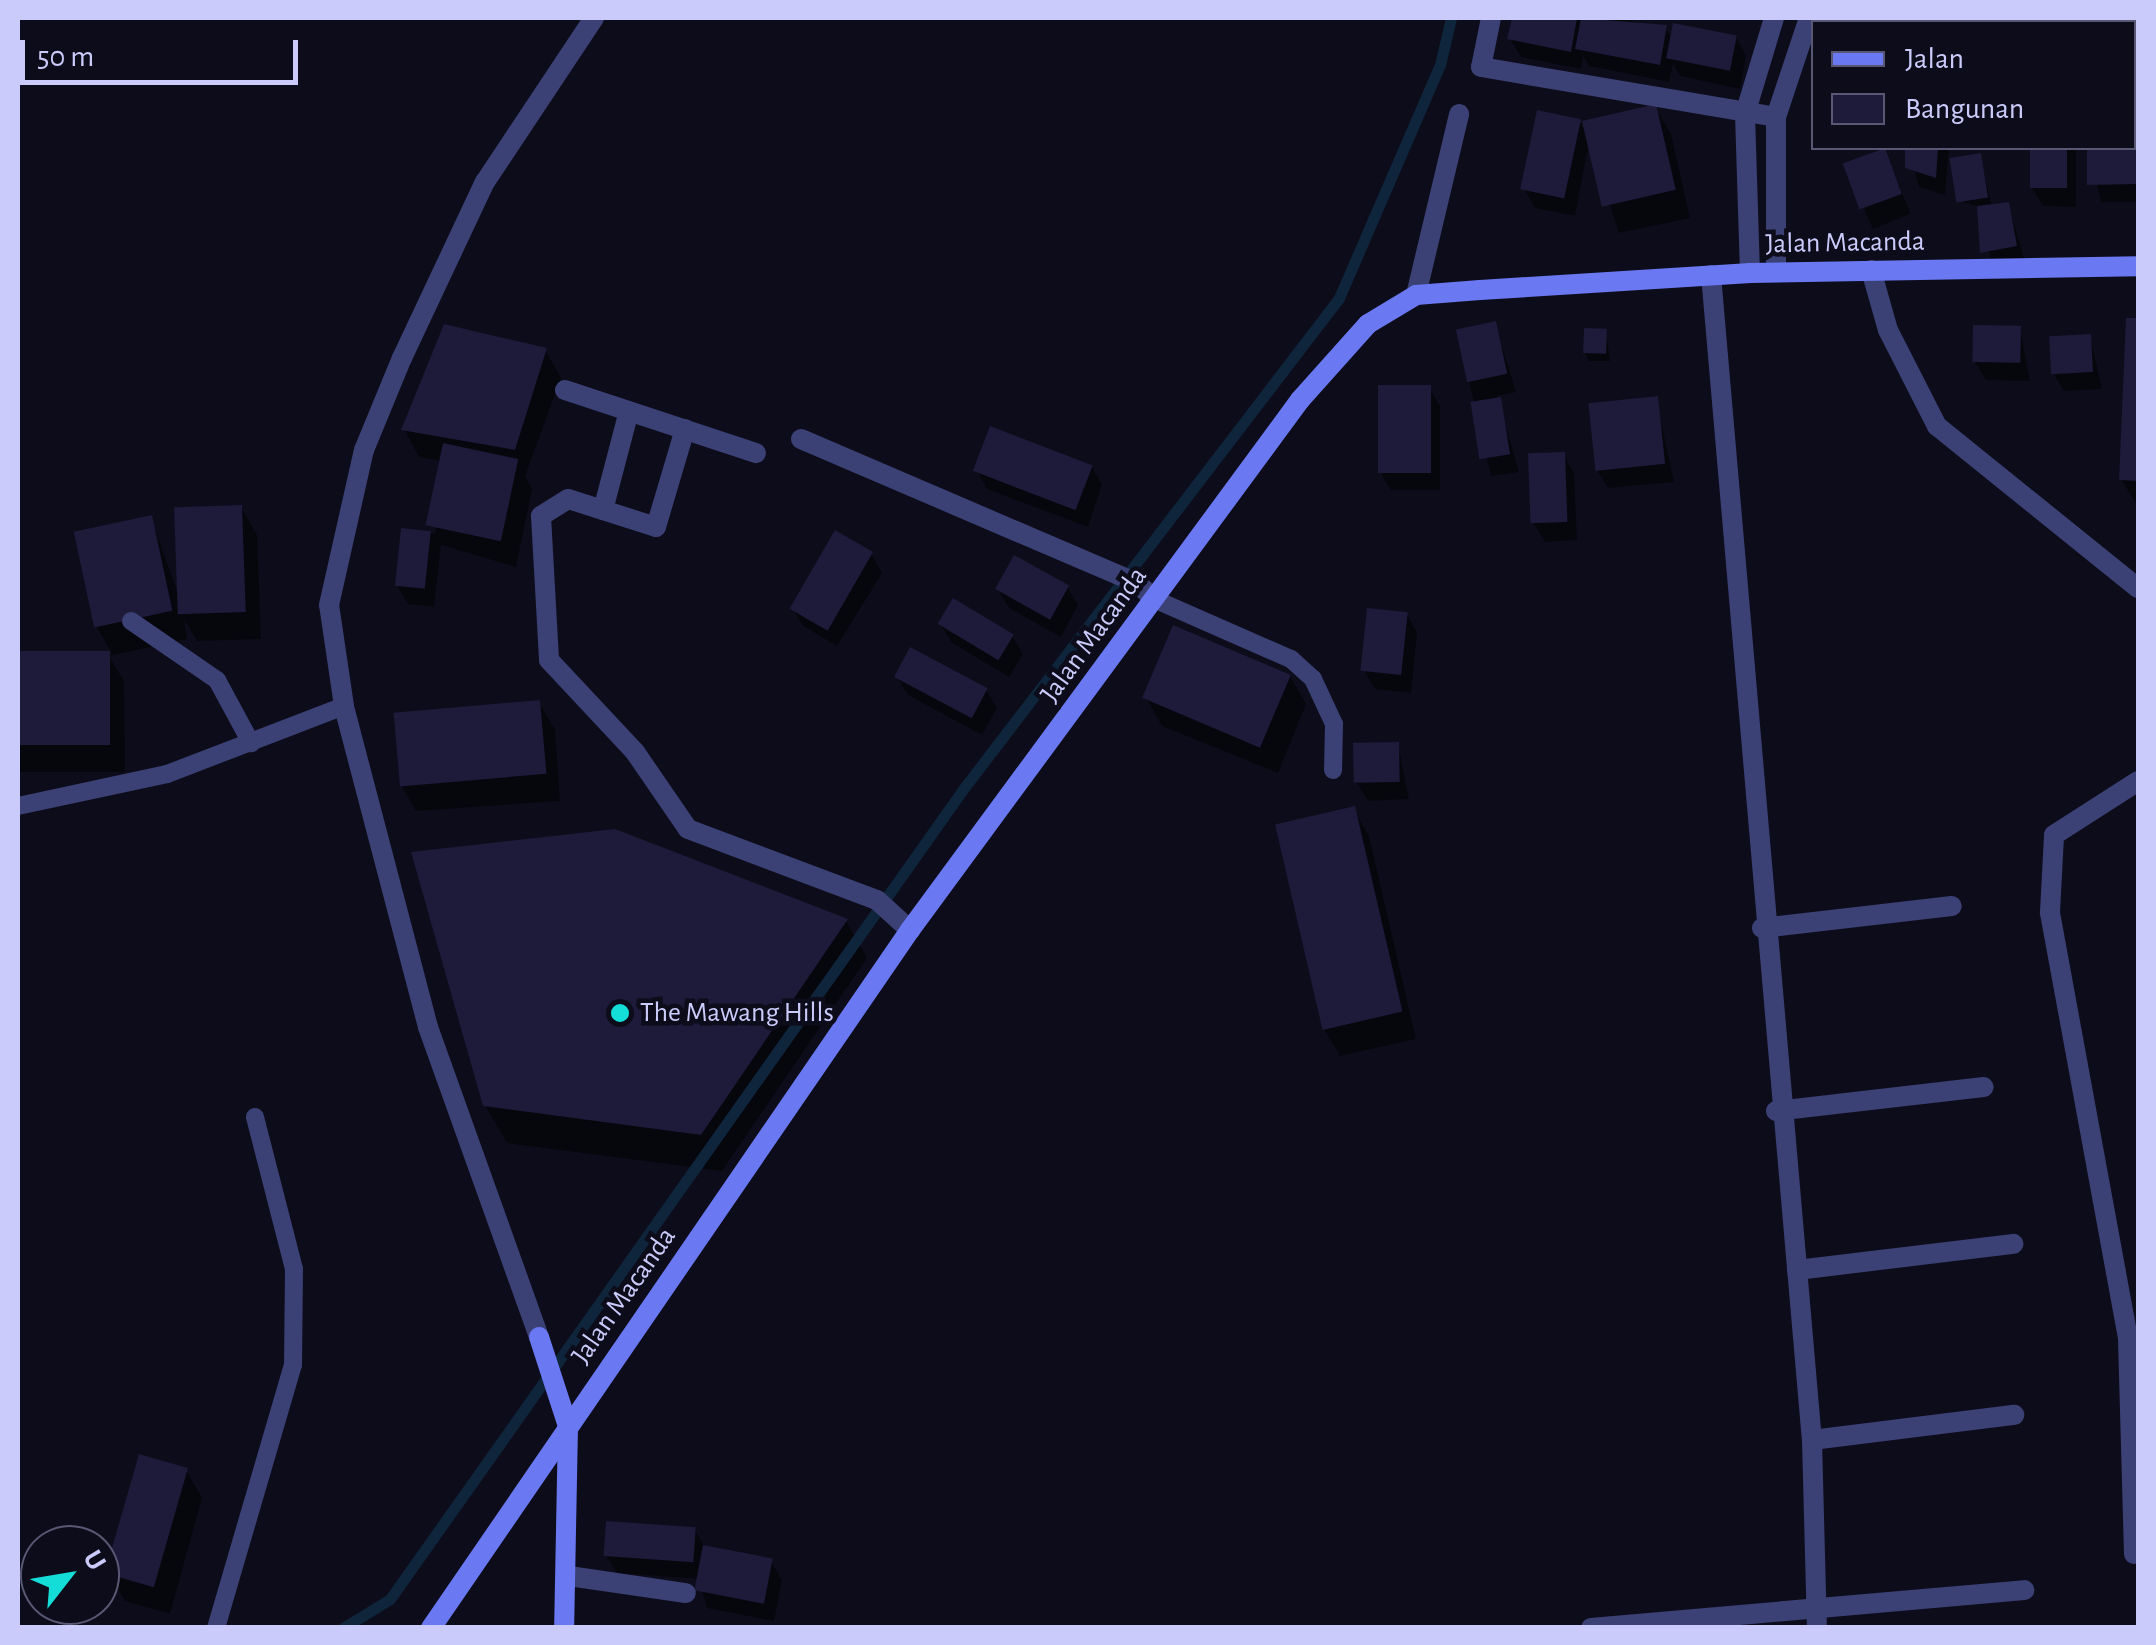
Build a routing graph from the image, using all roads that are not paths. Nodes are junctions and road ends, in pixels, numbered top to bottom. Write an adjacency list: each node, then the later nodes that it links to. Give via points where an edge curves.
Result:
1 (594, 18): 23 (street, via 485,182 364,450 329,604)
2 (1491, 18): 6 (street, via 1480,67)
3 (1774, 18): 6 (street)
4 (1809, 18): 7 (street)
5 (1460, 114): 13 (street)
6 (1745, 114): 7 (street); 11 (street)
7 (1776, 117): 10 (street)
8 (2138, 266): 9 (street, Jalan Macanda)
9 (1871, 270): 10 (street, Jalan Macanda); 20 (street, via 1888,330 1937,426)
10 (1776, 272): 11 (street, Jalan Macanda)
11 (1750, 273): 12 (street, Jalan Macanda)
12 (1711, 275): 13 (street, Jalan Macanda); 30 (street)
13 (1416, 296): 21 (street, Jalan Macanda, via 1368,324 1312,388)
14 (565, 390): 15 (street)
15 (629, 411): 16 (street); 19 (street)
16 (685, 429): 18 (street); 19 (street, via 656,527)
17 (801, 439): 21 (street, via 1117,574)
18 (756, 452)
19 (602, 510): 29 (street, via 568,499 541,516 549,660 636,752 688,828 877,900)
20 (2138, 588)
21 (1154, 599): 25 (lane, via 1291,659 1313,679 1334,724); 29 (street, Jalan Macanda)
22 (130, 621): 24 (lane, via 218,680)
23 (334, 710): 24 (lane); 37 (street, via 428,1026)
24 (251, 743): 27 (lane, via 167,774)
25 (1333, 770)
26 (2138, 781): 39 (street, via 2054,835 2050,912 2128,1338)
27 (18, 806)
28 (1952, 906): 30 (street)
29 (905, 926): 37 (street, Jalan Macanda)
30 (1762, 928): 32 (street)
31 (1984, 1087): 32 (street)
32 (1776, 1111): 35 (street)
33 (255, 1117): 44 (lane, via 294,1268 293,1365)
34 (2013, 1244): 35 (street)
35 (1797, 1270): 38 (street)
36 (2014, 1415): 38 (street)
37 (568, 1426): 40 (street); 45 (street, Jalan Macanda)
38 (1812, 1440): 43 (street)
39 (2134, 1554)
40 (570, 1576): 42 (street); 46 (street)
41 (2024, 1590): 43 (street)
42 (686, 1593)
43 (1818, 1619): 47 (street)
44 (216, 1628)
45 (431, 1628)
46 (564, 1628)
47 (1591, 1628)

